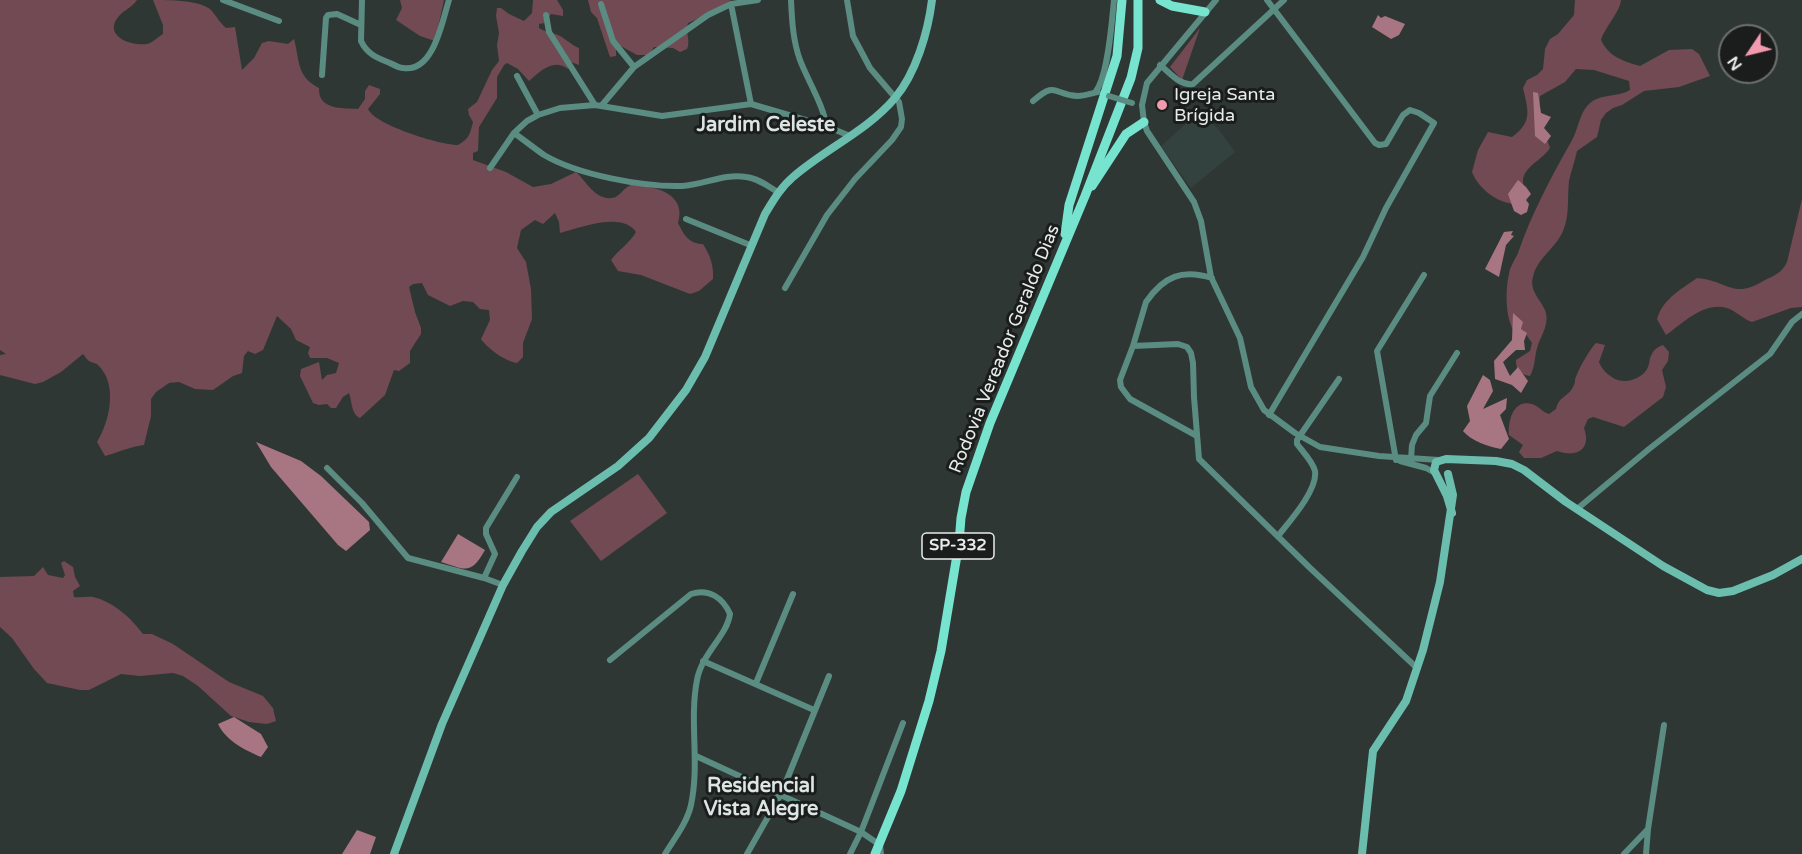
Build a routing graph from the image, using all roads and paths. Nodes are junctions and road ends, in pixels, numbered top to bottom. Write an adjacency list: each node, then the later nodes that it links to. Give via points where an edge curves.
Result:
1 (223, 0): 20 (street)
2 (362, 0): 21 (street)
3 (449, 0): 21 (street, via 431,55 412,68 370,54 361,41)
4 (758, 0): 16 (street)
5 (791, 0): 34 (street, via 796,47)
6 (847, 0): 27 (street, via 856,44)
7 (932, 0): 27 (street, via 924,43)
8 (1114, 0): 26 (street, via 1100,86)
9 (1122, 0): 26 (main road, via 1117,56)
10 (1138, 0): 39 (main road, Rodovia Vereador Geraldo Dias / SP-332, via 1134,67)
11 (1160, 0): 18 (main road)
12 (1216, 0): 18 (street)
13 (1267, 0): 17 (street)
14 (1284, 0): 17 (street)
15 (601, 4): 23 (street, via 613,40)
16 (731, 4): 23 (street, via 708,15); 29 (street)
17 (1275, 10): 22 (street, via 1193,84 1186,85); 52 (street, via 1376,143 1386,144 1410,110 1434,123 1363,257)
18 (1205, 12): 22 (street)
19 (546, 15): 30 (street, via 555,44)
20 (279, 21)
21 (361, 24): 24 (street, via 337,14 328,15)
22 (1161, 65): 31 (street, via 1147,82)
23 (634, 67): 30 (street)
24 (322, 75)
25 (517, 76): 32 (street)
26 (1103, 94): 28 (street, via 1077,96 1051,89); 31 (street, bridge); 42 (main road, via 1069,205)
27 (895, 97): 36 (street); 47 (street, via 901,127 827,215)
28 (1033, 101)
29 (751, 104): 30 (street, via 662,116); 34 (street)
30 (598, 105): 32 (street, via 560,108)
31 (1142, 105): 33 (street)
32 (538, 115): 35 (street)
33 (1144, 122): 39 (main road, via 1126,134); 43 (street, via 1194,202)
34 (826, 126): 36 (street)
35 (514, 133): 37 (street); 38 (street, via 545,155 594,174 680,186 744,176)
36 (850, 136): 38 (street, via 793,176)
37 (490, 168)
38 (779, 193): 41 (street)
39 (1085, 196): 42 (main road, Rodovia Vereador Geraldo Dias / SP-332)
40 (686, 219): 41 (street)
41 (750, 245): 68 (street, via 705,357 668,415 618,466 551,512 537,527)
42 (1063, 245): 82 (main road, Rodovia Vereador Geraldo Dias / SP-332, via 966,492 939,661 923,725)
43 (1209, 264): 44 (street); 46 (street)
44 (1196, 273): 46 (street); 49 (street, via 1168,279 1150,296)
45 (1424, 275): 55 (street, via 1377,351)
46 (1212, 278): 52 (street, via 1240,338 1251,387)
47 (785, 288)
48 (1802, 314): 63 (street, via 1770,354)
49 (1133, 346): 53 (street, via 1120,380 1124,393); 53 (street, via 1187,347 1194,363)
50 (1457, 353): 56 (street, via 1430,396 1426,423 1416,435)
51 (1339, 379): 54 (street)
52 (1269, 415): 54 (street)
53 (1197, 435): 65 (street, via 1199,459)
54 (1299, 436): 55 (street, via 1320,447); 65 (street, via 1297,444 1313,466 1315,479)
55 (1396, 459): 56 (street); 61 (street)
56 (1411, 459): 57 (street)
57 (1441, 460): 58 (street); 60 (street, via 1448,462); 61 (street, via 1434,466)
58 (1467, 461): 60 (street); 63 (street, via 1512,464)
59 (327, 468): 67 (street, via 408,558)
60 (1449, 473): 61 (street); 64 (street)
61 (1437, 475): 64 (street)
62 (517, 477): 67 (street, via 485,530 495,554)
63 (1577, 509): 66 (street, via 1663,566 1701,588 1719,593 1773,575)
64 (1452, 513): 72 (street, via 1440,582)
65 (1278, 536): 72 (street)
66 (1802, 559)
67 (484, 578): 68 (street)
68 (503, 585): 83 (street, via 442,724)
69 (794, 594): 74 (street)
70 (610, 660): 71 (street, via 691,594 700,591 714,595 730,614 725,629)
71 (703, 661): 74 (street); 78 (street, via 695,703)
72 (1417, 668): 88 (street, via 1406,701 1373,751)
73 (829, 675): 75 (street)
74 (756, 683): 75 (street)
75 (814, 710): 79 (street)
76 (903, 723): 81 (street)
77 (1664, 725): 80 (street)
78 (696, 756): 79 (street); 84 (street, via 691,806)
79 (781, 794): 81 (street); 85 (street)
80 (1648, 829): 89 (street); 90 (street)
81 (861, 832): 82 (street); 86 (street)
82 (880, 849): 87 (main road, Rodovia Vereador Geraldo Dias / SP-332)
83 (394, 854)
84 (664, 854)
85 (747, 854)
86 (850, 854)
87 (875, 854)
88 (1362, 854)
89 (1624, 854)
90 (1646, 854)

